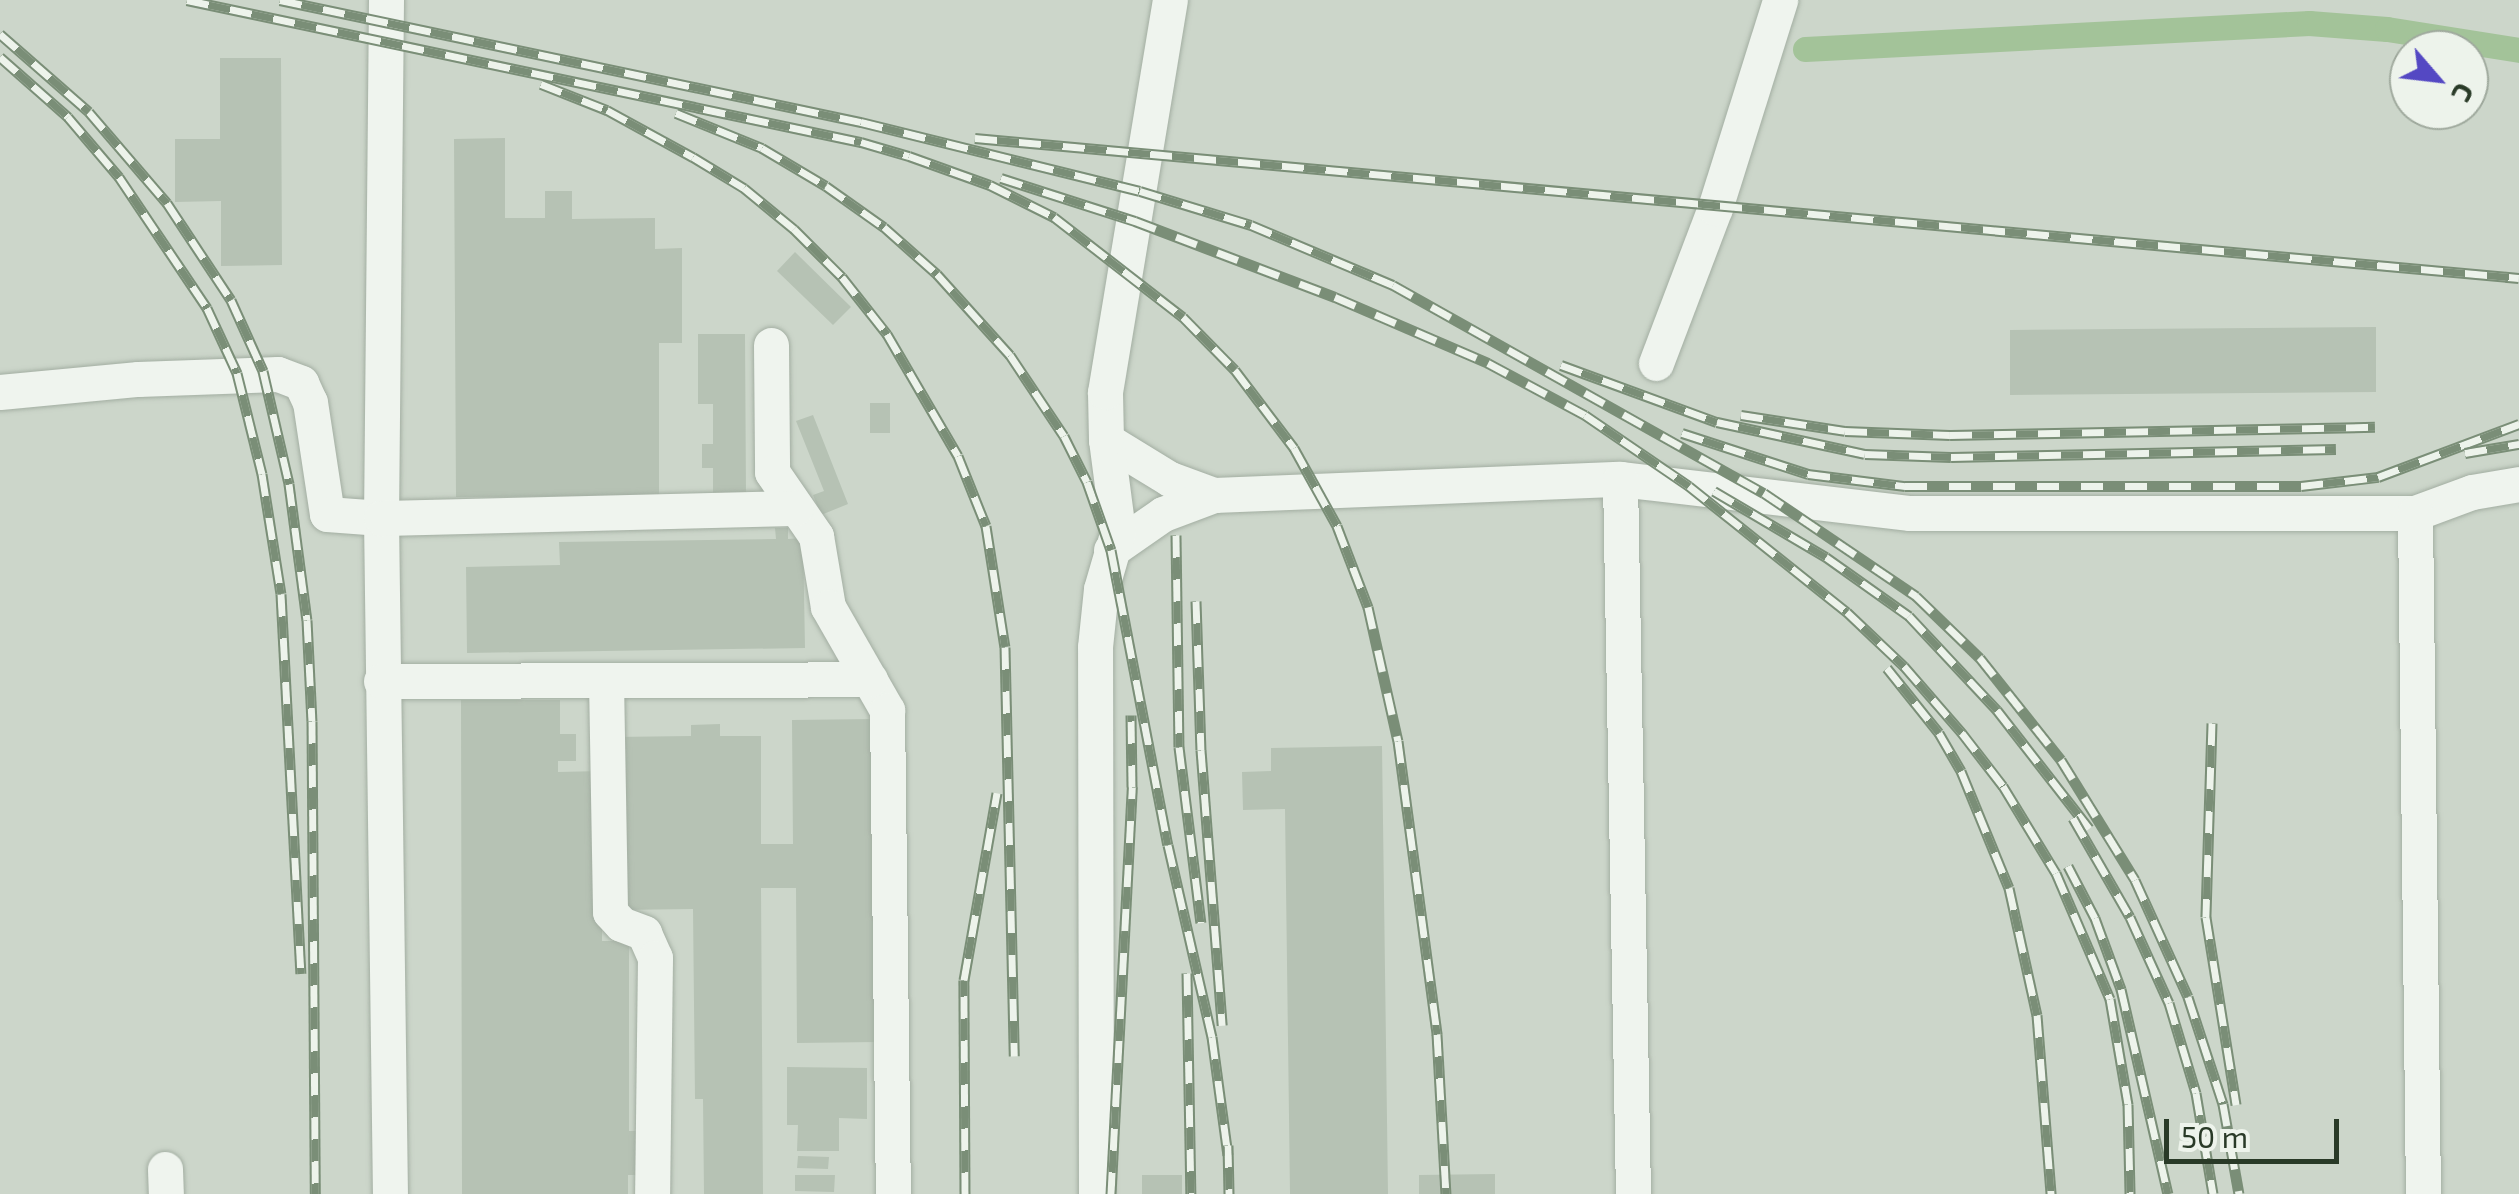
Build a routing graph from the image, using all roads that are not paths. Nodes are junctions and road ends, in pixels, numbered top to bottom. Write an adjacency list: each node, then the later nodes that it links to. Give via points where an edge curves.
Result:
1 (386, 0): 13 (lane)
2 (1170, 0): 7 (lane, via 1105,392)
3 (1780, 0): 5 (lane, via 1715,208)
4 (771, 345): 11 (lane, via 772,472)
5 (1656, 363)
6 (0, 392): 13 (lane, via 278,374 301,383 310,402 327,514)
7 (1106, 440): 10 (lane, via 1170,479); 14 (lane, via 1118,518)
8 (1620, 479): 10 (lane); 12 (lane, via 1910,513); 22 (lane)
9 (2519, 484): 12 (lane)
10 (1214, 495): 14 (lane, via 1163,514)
11 (796, 508): 13 (lane); 15 (lane, via 821,548 828,608)
12 (2415, 513): 23 (lane)
13 (380, 518): 16 (lane)
14 (1111, 550): 21 (lane, via 1096,647)
15 (870, 679): 17 (lane); 20 (lane, via 887,710)
16 (381, 680): 17 (lane); 18 (lane)
17 (606, 680): 19 (lane, via 610,912 644,933 655,958)
18 (390, 1194)
19 (652, 1194)
20 (893, 1194)
21 (1096, 1194)
22 (1633, 1194)
23 (2424, 1194)

